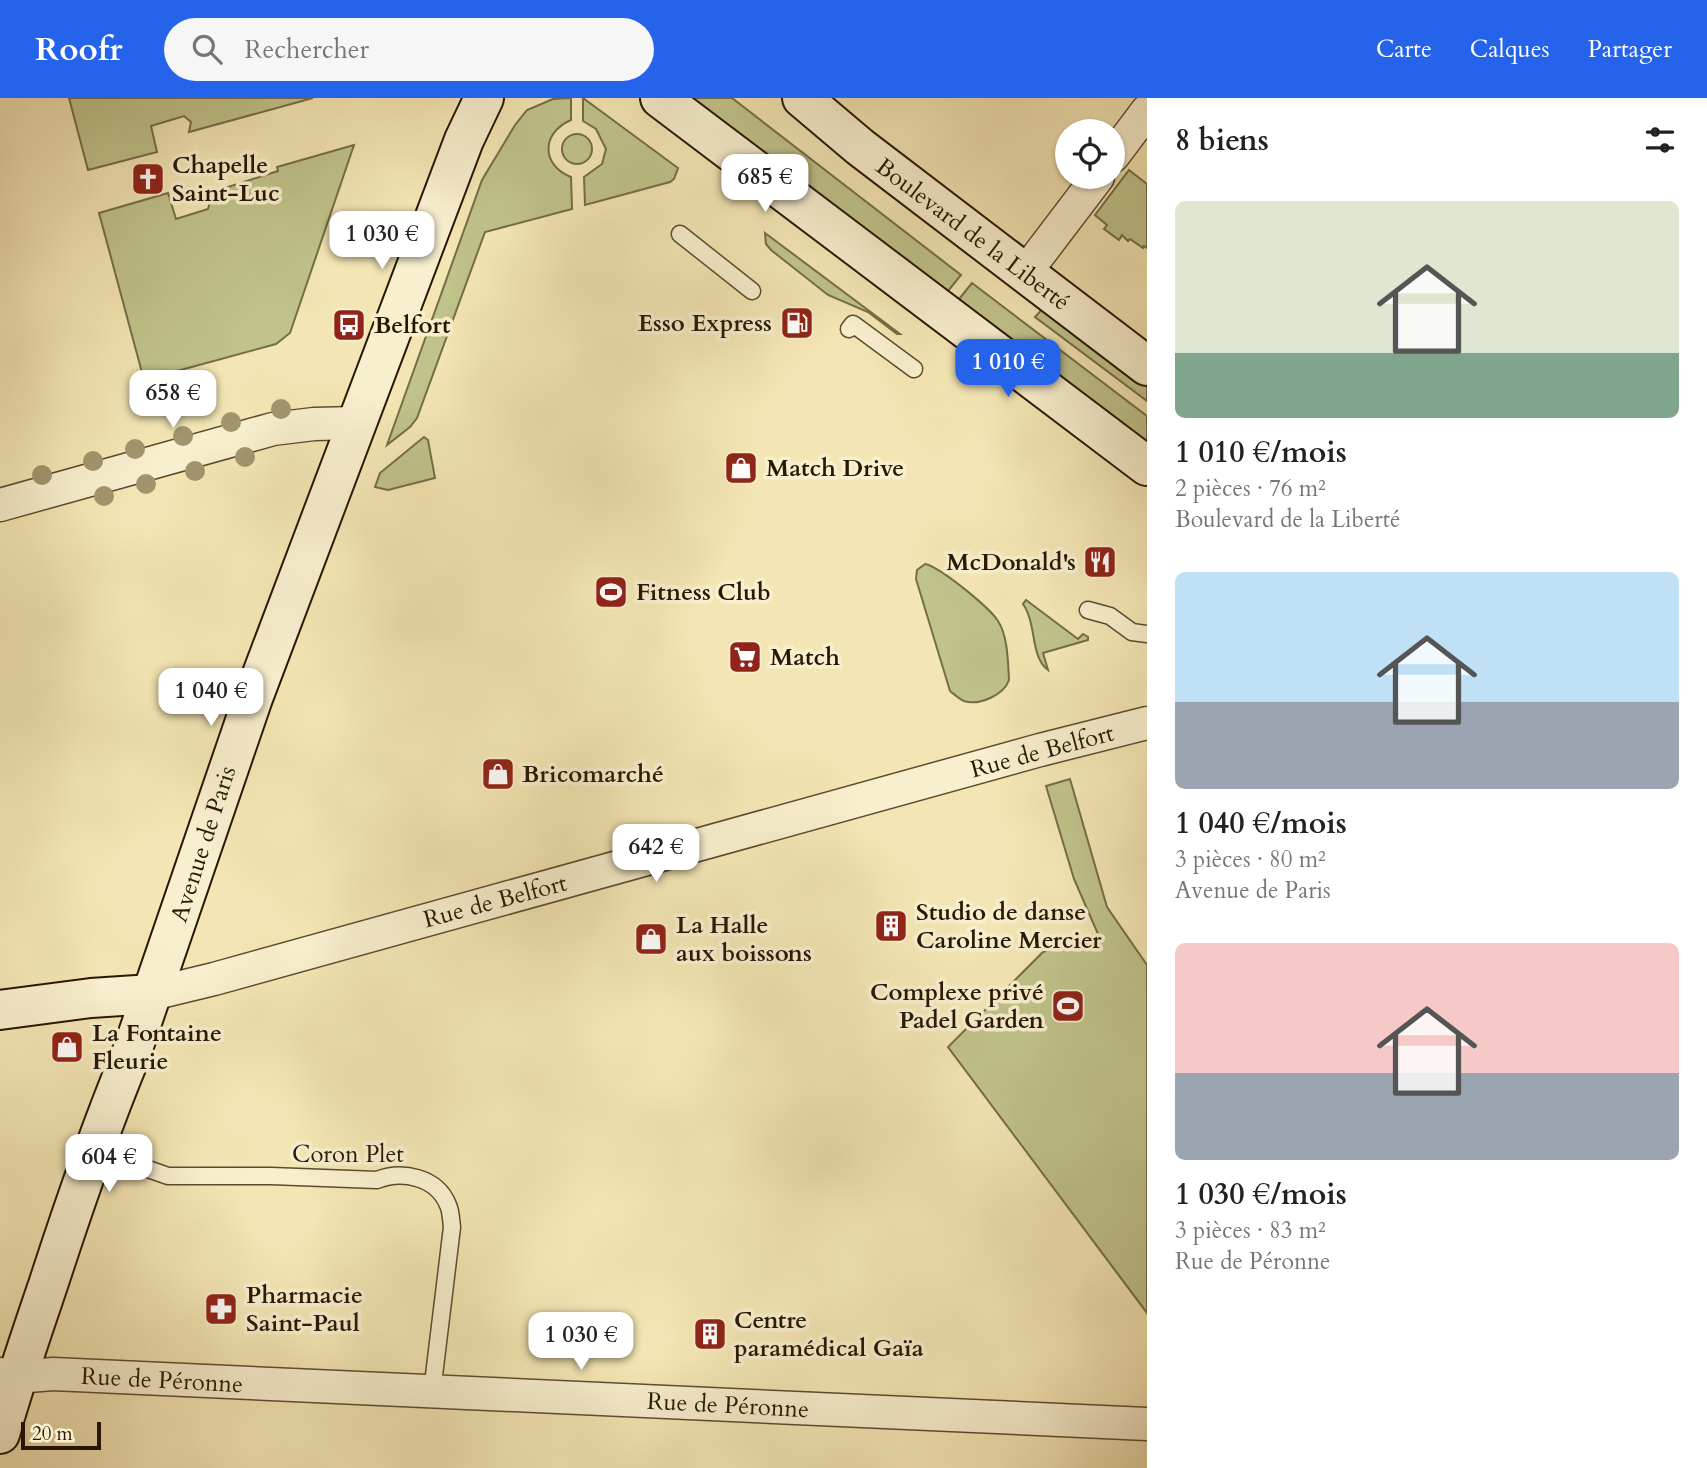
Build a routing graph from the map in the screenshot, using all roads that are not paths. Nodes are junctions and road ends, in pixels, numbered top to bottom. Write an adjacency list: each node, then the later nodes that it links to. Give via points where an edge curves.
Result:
1 (468, 98): 7 (main road, Avenue de Paris)
2 (484, 98): 7 (main road, Avenue de Paris)
3 (507, 98): 7 (main road, Avenue de Paris)
4 (660, 98): 17 (main road)
5 (802, 98): 11 (main road, Boulevard de la Liberté)
6 (1147, 111): 8 (street)
7 (464, 140): 16 (main road, Avenue de Paris)
8 (1125, 140)
9 (1089, 189): 11 (street)
10 (680, 234): 12 (lane)
11 (1025, 273): 14 (main road, Boulevard de la Liberté)
12 (752, 291)
13 (849, 330): 15 (lane, via 853,324)
14 (1147, 366)
15 (914, 369)
16 (357, 423): 18 (street, via 273,429); 22 (main road, Avenue de Paris, via 253,698)
17 (1147, 466)
18 (0, 505)
19 (1088, 610): 20 (lane)
20 (1147, 635)
21 (1147, 723): 22 (street, Rue de Belfort)
22 (152, 994): 23 (main road, Rue de Belfort); 24 (main road, Avenue de Paris)
23 (0, 1010)
24 (93, 1149): 25 (main road, Avenue de Paris); 26 (lane, Coron Plet, via 169,1176 377,1180 389,1175 419,1177 438,1189 449,1205 452,1227)
25 (8, 1376): 26 (street, Rue de Péronne, via 53,1374); 28 (main road, Avenue de Paris)
26 (432, 1392): 27 (street, Rue de Péronne)
27 (1147, 1423)
28 (0, 1434)

